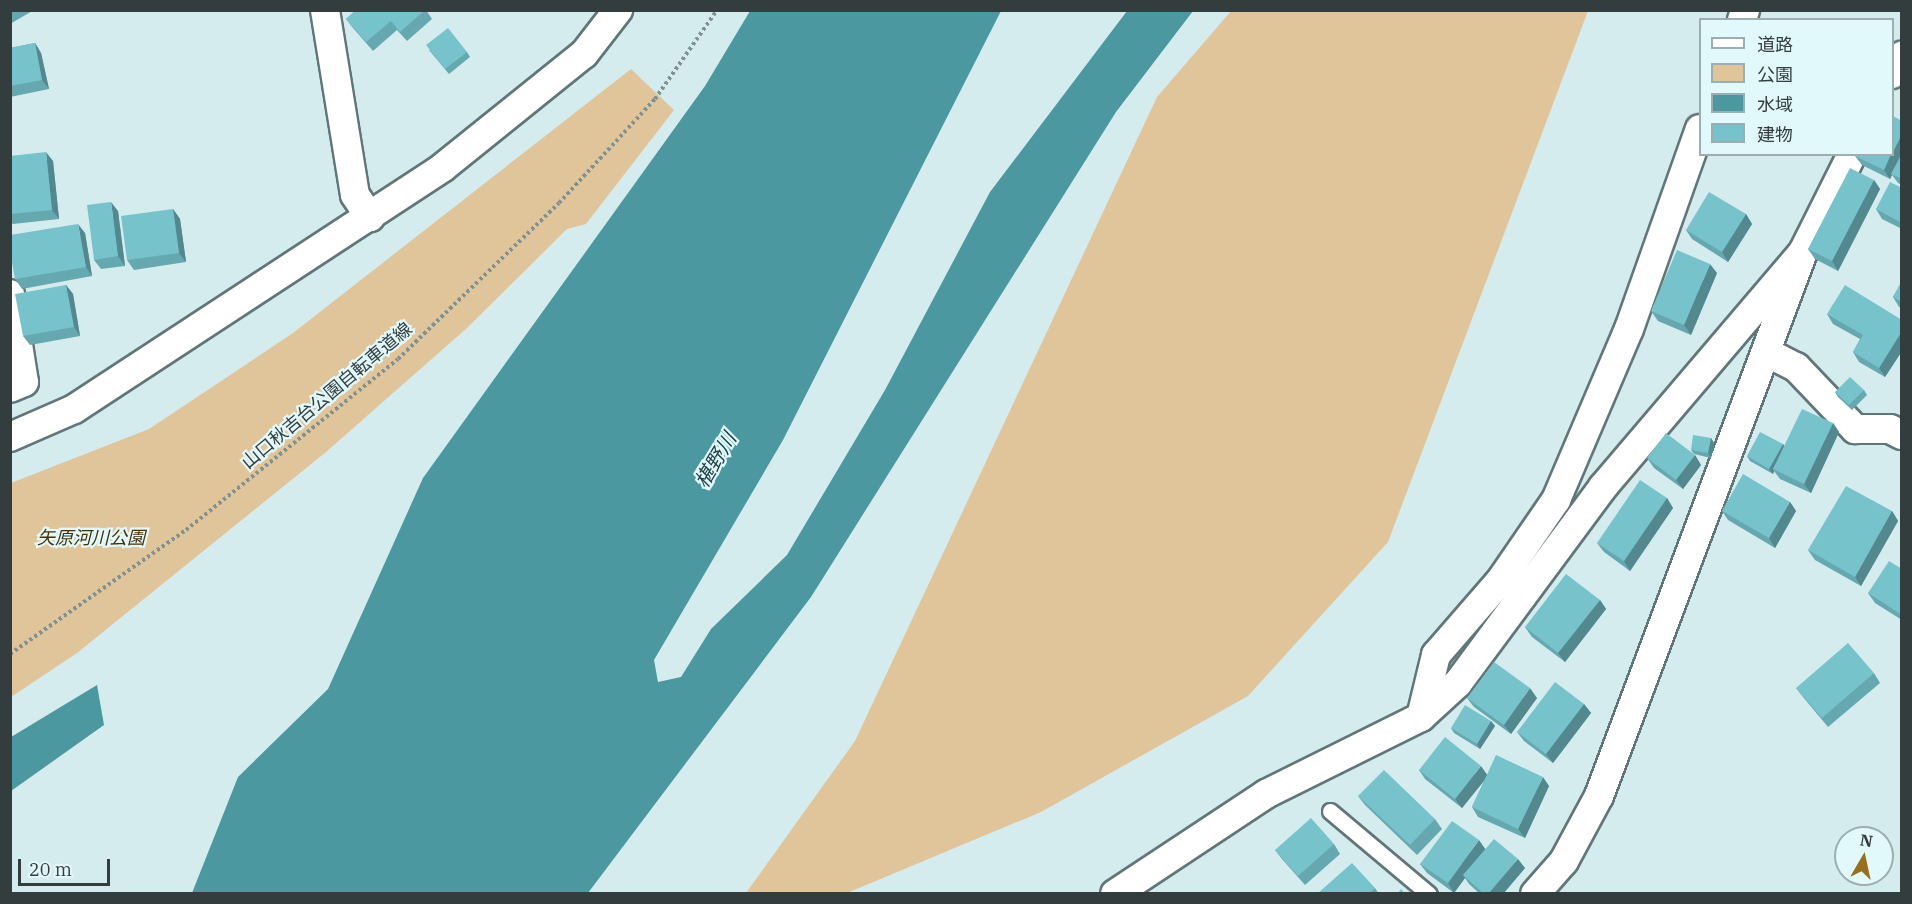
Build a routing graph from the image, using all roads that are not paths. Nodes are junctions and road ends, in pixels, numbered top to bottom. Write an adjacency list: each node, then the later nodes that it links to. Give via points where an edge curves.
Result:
1 (325, 10): 7 (street, via 355,195)
2 (618, 10): 7 (street, via 584,54 442,168)
3 (1902, 56): 4 (street)
4 (1894, 72)
5 (1699, 135): 14 (street, via 1629,329 1556,500 1501,580 1436,655)
6 (1851, 156): 8 (street)
7 (370, 217): 13 (street, via 74,409)
8 (1803, 252): 10 (street); 14 (street, via 1603,487 1458,683)
9 (10, 294): 11 (street, via 24,382)
10 (1766, 352): 12 (street, via 1796,367 1856,429 1890,429); 18 (street, via 1599,796 1564,861)
11 (10, 388)
12 (1902, 435)
13 (10, 437)
14 (1422, 717): 16 (street, via 1266,794)
15 (1330, 811): 17 (lane)
16 (1115, 894)
17 (1429, 894)
18 (1535, 894)

